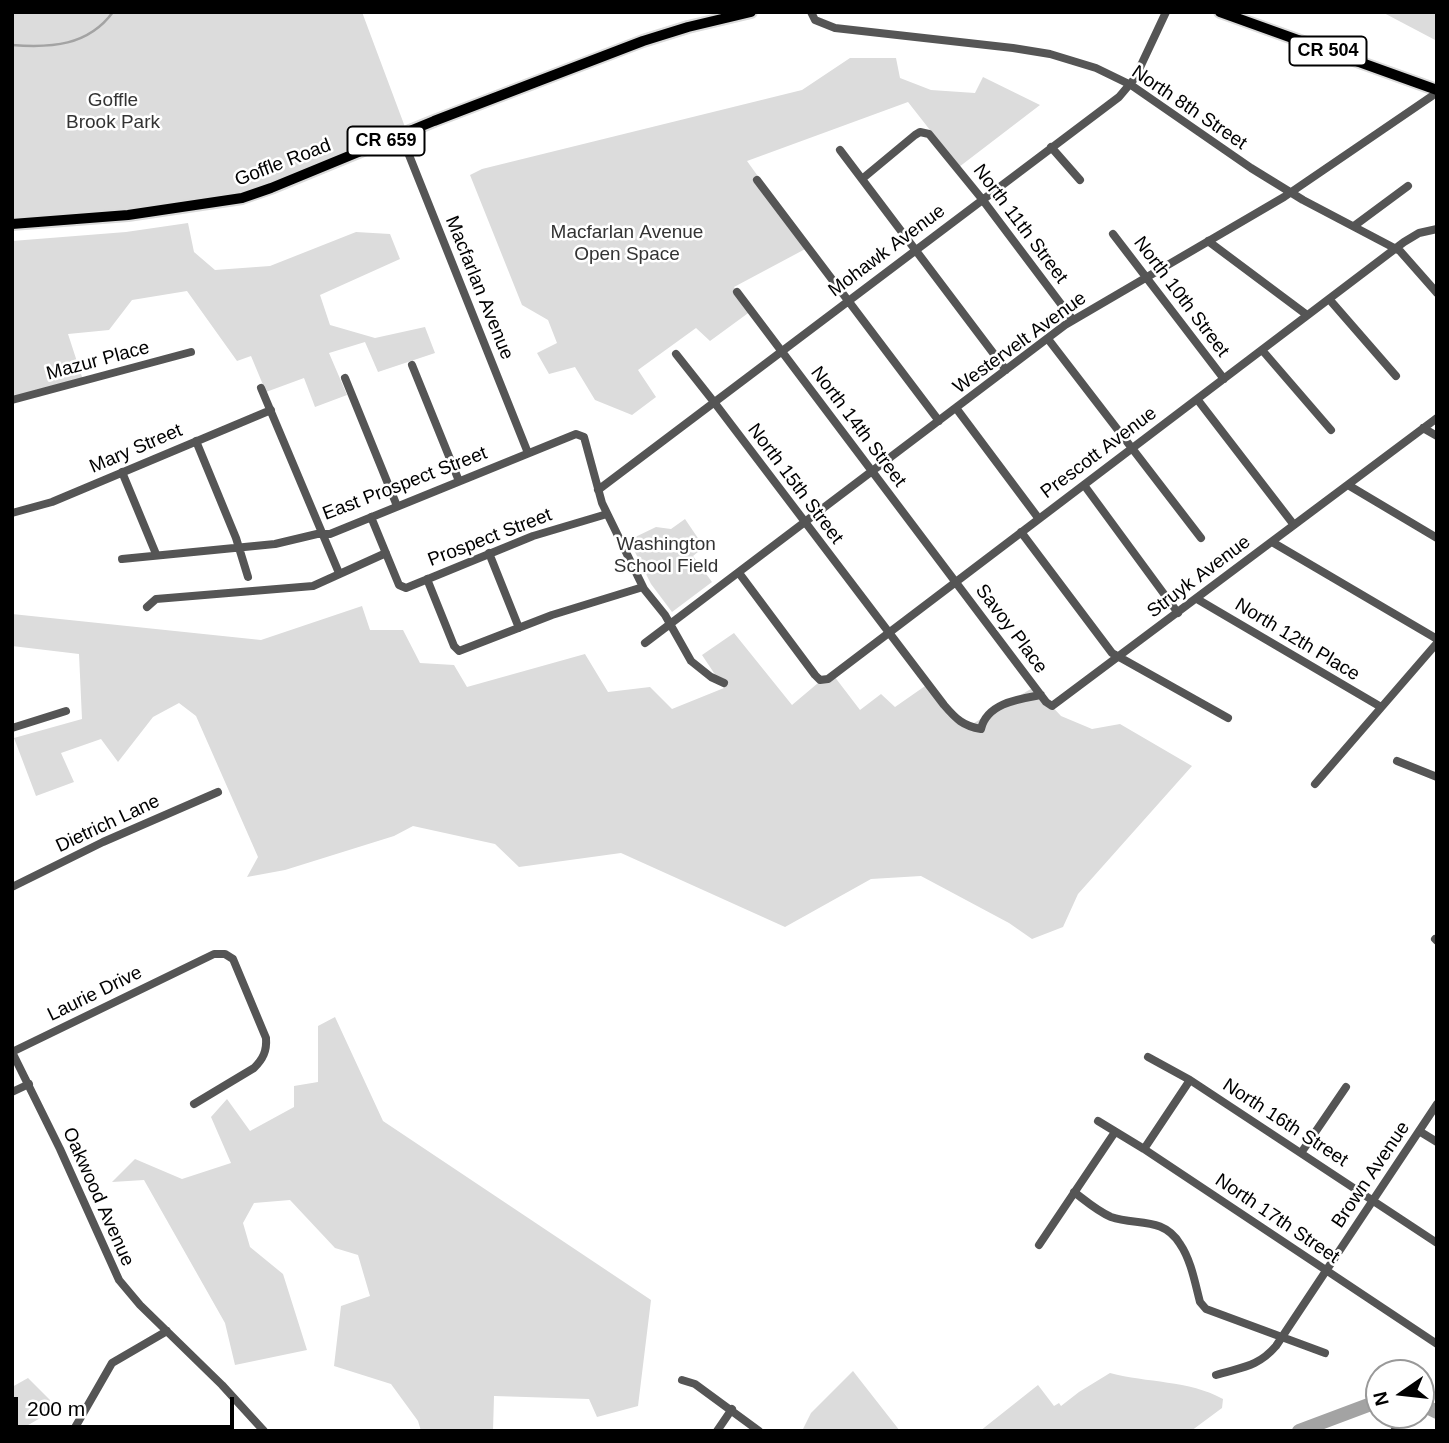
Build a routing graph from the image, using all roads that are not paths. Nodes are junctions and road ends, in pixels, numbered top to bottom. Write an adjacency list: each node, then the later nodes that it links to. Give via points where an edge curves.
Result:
1 (751, 12): 7 (main road, Goffle Road / CR 659, via 643,41)
2 (811, 12): 5 (street, North 8th Street, via 814,20 835,28 1050,54)
3 (1166, 12): 5 (street, Mohawk Avenue)
4 (1220, 12): 6 (main road, CR 504, via 1424,86)
5 (1131, 85): 8 (street, Mohawk Avenue); 14 (street, North 8th Street)
6 (1435, 96): 14 (street, Westervelt Avenue)
7 (401, 135): 16 (main road, Goffle Road / CR 659, via 228,201 104,218); 53 (street, Macfarlan Avenue)
8 (1051, 147): 12 (street); 15 (street, Mohawk Avenue)
9 (840, 150): 10 (street)
10 (862, 179): 15 (street, North 11th Street, via 920,132 929,134 942,148); 22 (street)
11 (757, 180): 27 (street)
12 (1080, 180)
13 (1408, 186): 17 (street)
14 (1291, 192): 17 (street, North 8th Street); 20 (street, Westervelt Avenue)
15 (982, 199): 22 (street, Mohawk Avenue); 29 (street, North 11th Street)
16 (12, 224)
17 (1354, 226): 21 (street, North 8th Street)
18 (1437, 229): 21 (street, Prescott Avenue, via 1413,235)
19 (1113, 234): 23 (street, North 10th Street)
20 (1208, 241): 23 (street, Westervelt Avenue); 28 (street)
21 (1395, 248): 25 (street, North 8th Street); 26 (street, Prescott Avenue)
22 (915, 250): 27 (street, Mohawk Avenue); 36 (street)
23 (1147, 277): 29 (street, Westervelt Avenue); 39 (street, North 10th Street)
24 (737, 292): 32 (street, North 14th Street)
25 (1437, 293)
26 (1329, 299): 28 (street, Prescott Avenue); 37 (street)
27 (848, 300): 32 (street, Mohawk Avenue); 47 (street)
28 (1307, 315): 31 (street, Prescott Avenue)
29 (1073, 320): 30 (street, Westervelt Avenue)
30 (1048, 339): 36 (street, Westervelt Avenue); 52 (street)
31 (1262, 350): 39 (street, Prescott Avenue); 49 (street, North 10th Street)
32 (780, 351): 43 (street, Mohawk Avenue); 55 (street, North 14th Street)
33 (191, 352): 42 (street, Mazur Place)
34 (676, 355): 43 (street, North 15th Street)
35 (412, 365): 56 (street)
36 (1006, 370): 44 (street, Westervelt Avenue)
37 (1396, 376)
38 (345, 378): 60 (street)
39 (1224, 379): 41 (street, Prescott Avenue)
40 (261, 388): 45 (street)
41 (1197, 399): 52 (street, Prescott Avenue); 66 (street)
42 (12, 400)
43 (714, 402): 59 (street, Mohawk Avenue); 65 (street, North 15th Street)
44 (956, 408): 47 (street, Westervelt Avenue); 64 (street)
45 (271, 410): 51 (street, Mary Street); 68 (street)
46 (1437, 418): 48 (street, Struyk Avenue)
47 (939, 421): 55 (street, Westervelt Avenue)
48 (1423, 428): 50 (street); 58 (street, Struyk Avenue)
49 (1331, 429)
50 (1437, 436)
51 (196, 441): 54 (street, Mary Street); 72 (street)
52 (1132, 448): 57 (street, Prescott Avenue); 69 (street)
53 (528, 453): 56 (street, East Prospect Street); 59 (street, East Prospect Street, via 576,434 584,437)
54 (122, 472): 61 (street, Mary Street, via 52,502); 75 (street)
55 (872, 472): 65 (street, Westervelt Avenue); 81 (street, North 14th Street)
56 (459, 481): 60 (street, East Prospect Street)
57 (1084, 485): 64 (street, Prescott Avenue); 85 (street)
58 (1348, 485): 66 (street, Struyk Avenue); 70 (street)
59 (598, 490): 62 (street)
60 (397, 506): 63 (street, East Prospect Street)
61 (12, 513)
62 (607, 514): 74 (street, Prospect Street); 82 (street)
63 (371, 517): 68 (street, East Prospect Street); 73 (street)
64 (1039, 519): 67 (street, Prescott Avenue)
65 (805, 523): 78 (street, Westervelt Avenue); 88 (street, North 15th Street)
66 (1294, 525): 71 (street, Struyk Avenue)
67 (1021, 533): 81 (street, Prescott Avenue); 91 (street, via 1112,653)
68 (323, 534): 72 (street, East Prospect Street); 77 (street)
69 (1201, 538)
70 (1437, 538)
71 (1272, 542): 83 (street, Struyk Avenue); 89 (street)
72 (238, 547): 75 (street, East Prospect Street); 79 (street)
73 (386, 553): 77 (street); 80 (street, Prospect Street, via 402,587)
74 (489, 553): 80 (street, Prospect Street); 87 (street)
75 (156, 554): 76 (street, East Prospect Street)
76 (122, 559)
77 (339, 573): 84 (street, via 313,586 156,599)
78 (738, 573): 86 (street, Westervelt Avenue); 88 (street, Prescott Avenue, via 820,680 847,666)
79 (248, 577)
80 (427, 579): 87 (street, via 458,651)
81 (955, 582): 88 (street, Prescott Avenue); 93 (street, Savoy Place)
82 (643, 587): 86 (street); 87 (street)
83 (1197, 599): 85 (street, Struyk Avenue); 94 (street, North 12th Place)
84 (147, 607)
85 (1178, 613): 91 (street, Struyk Avenue)
86 (670, 624): 90 (street, Westervelt Avenue); 92 (street, via 691,661)
87 (519, 628)
88 (888, 633): 98 (street, North 15th Street, via 954,717 966,726)
89 (1437, 641): 94 (street)
90 (645, 643)
91 (1120, 657): 93 (street, Struyk Avenue, via 1056,705 1049,706); 96 (street)
92 (724, 683)
93 (1041, 695): 98 (street, Struyk Avenue, via 998,706 986,717)
94 (1381, 708): 101 (street)
95 (66, 712): 97 (street)
96 (1228, 718)
97 (12, 728)
98 (982, 729)
99 (1397, 761): 100 (street)
100 (1437, 777)
101 (1315, 784)
102 (218, 792): 103 (street, Dietrich Lane)
103 (12, 887)
104 (12, 1052): 107 (street, Oakwood Avenue); 110 (street, Laurie Drive, via 220,953 233,959 267,1045 254,1068)
105 (1148, 1057): 106 (street, North 16th Street)
106 (1191, 1080): 116 (street); 117 (street, North 16th Street)
107 (29, 1084): 109 (street); 123 (street, Oakwood Avenue, via 116,1275)
108 (1346, 1087): 117 (street)
109 (12, 1091)
110 (194, 1104)
111 (1437, 1104): 113 (street, Brown Avenue)
112 (1098, 1121): 114 (street, North 17th Street)
113 (1419, 1131): 115 (street); 119 (street, Brown Avenue)
114 (1115, 1132): 116 (street, North 17th Street); 118 (street)
115 (1437, 1142)
116 (1144, 1149): 122 (street, North 17th Street)
117 (1301, 1153): 119 (street, North 16th Street)
118 (1074, 1192): 121 (street); 124 (street, via 1114,1218 1164,1227 1180,1243 1202,1306)
119 (1373, 1200): 120 (street, North 16th Street); 122 (street, Brown Avenue)
120 (1437, 1243)
121 (1039, 1245)
122 (1326, 1271): 124 (street, Brown Avenue); 125 (street, North 17th Street)
123 (167, 1331): 130 (street, via 112,1363); 131 (street, Oakwood Avenue)
124 (1283, 1337): 126 (street); 127 (street, Brown Avenue, via 1266,1359)
125 (1437, 1344)
126 (1325, 1353)
127 (1216, 1375)
128 (682, 1380): 129 (street)
129 (733, 1409): 132 (street); 133 (street)
130 (73, 1431)
131 (264, 1431)
132 (717, 1431)
133 (759, 1431)

